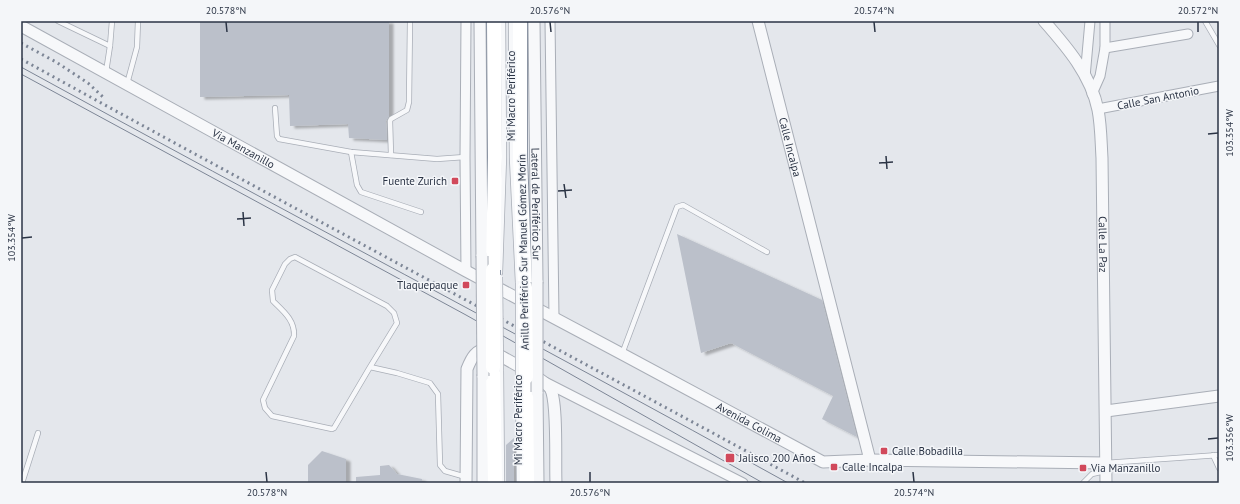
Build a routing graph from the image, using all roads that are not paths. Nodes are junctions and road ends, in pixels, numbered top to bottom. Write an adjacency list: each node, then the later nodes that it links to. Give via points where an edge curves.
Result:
1 (58, 21): 21 (lane)
2 (112, 21): 21 (lane)
3 (138, 21): 25 (lane, via 137,47)
4 (410, 21): 31 (lane, via 409,102 407,110 390,121)
5 (466, 21): 32 (street)
6 (480, 21): 41 (street, bridge, via 482,256)
7 (494, 21): 36 (highway)
8 (503, 21): 36 (lane, Mi Macro Periférico, via 504,157)
9 (511, 21): 37 (lane, Mi Macro Periférico, via 512,158)
10 (520, 21): 37 (highway, Anillo Periférico Sur Manuel Gómez Morín, via 520,157)
11 (534, 21): 37 (street, Lateral de Periférico Sur)
12 (550, 21): 38 (street)
13 (758, 21): 49 (street, Calle Incalpa)
14 (1044, 21): 24 (street, Calle La Paz, via 1075,59)
15 (1090, 21): 24 (street)
16 (1104, 21): 22 (street)
17 (1206, 21): 20 (lane)
18 (21, 26): 23 (street, Via Manzanillo)
19 (1188, 34): 22 (street)
20 (1219, 45)
21 (110, 46): 23 (lane)
22 (1105, 48): 27 (street, via 1100,76)
23 (105, 74): 25 (street, Via Manzanillo)
24 (1085, 78): 27 (street, Calle La Paz)
25 (127, 86): 35 (street, Via Manzanillo)
26 (1219, 86): 29 (street, Calle San Antonio)
27 (1092, 94): 29 (street, Calle La Paz)
28 (276, 108): 30 (lane, via 277,136 280,139)
29 (1098, 109): 45 (street, Calle La Paz, via 1102,158)
30 (351, 152): 31 (lane); 33 (lane, via 357,185 361,192)
31 (391, 155): 32 (lane, via 437,159)
32 (465, 157): 35 (street)
33 (421, 212)
34 (767, 252): 39 (lane, via 683,206 677,208)
35 (466, 271): 38 (street, Via Manzanillo)
36 (496, 272): 41 (highway, bridge)
37 (527, 284): 42 (highway, Anillo Periférico Sur Manuel Gómez Morín, bridge); 59 (street, Lateral de Periférico Sur, bridge, via 537,392)
38 (554, 318): 39 (street, Avenida Colima)
39 (622, 354): 49 (street, Avenida Colima, via 823,462)
40 (370, 367): 40 (lane, via 334,428 272,416 265,408 263,400 294,336 293,322 273,301 272,296 272,290 290,259 295,258 310,265 387,306 394,313 396,323); 52 (lane, via 430,383 438,394 440,465 445,471)
41 (493, 371): 54 (street); 55 (highway); 56 (lane, Mi Macro Periférico)
42 (522, 375): 57 (lane, Mi Macro Periférico); 58 (highway, Anillo Periférico Sur Manuel Gómez Morín)
43 (542, 380): 52 (street, via 490,350 485,349 471,358 467,369); 60 (street, via 551,389 555,403); 61 (street)
44 (1219, 396): 45 (street)
45 (1106, 411): 50 (street, Calle La Paz)
46 (38, 432): 53 (lane)
47 (1219, 455): 48 (lane)
48 (1213, 456): 50 (lane); 51 (lane)
49 (870, 460): 50 (street, Avenida Colima)
50 (1105, 467): 62 (lane); 63 (street, Calle La Paz)
51 (1219, 468)
52 (466, 480)
53 (22, 483)
54 (483, 483)
55 (495, 483)
56 (502, 483)
57 (519, 483)
58 (527, 483)
59 (538, 483)
60 (556, 483)
61 (743, 483)
62 (1083, 483)
63 (1106, 483)

